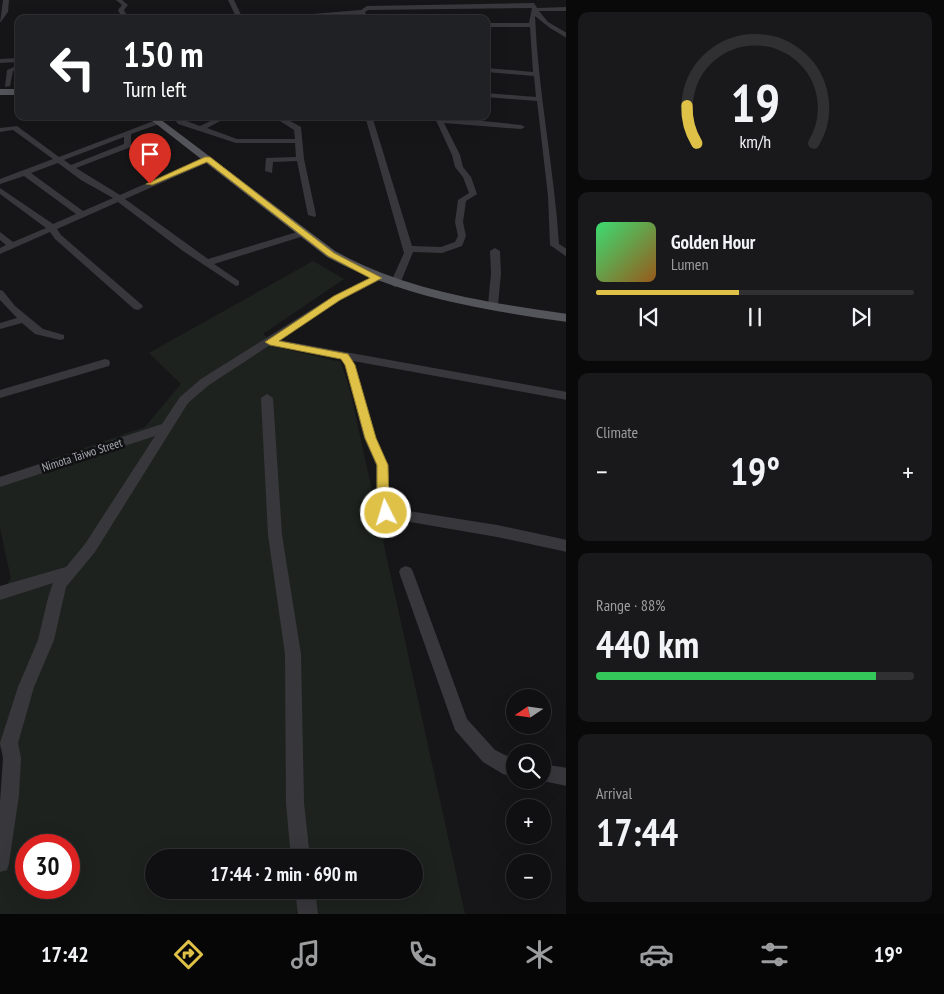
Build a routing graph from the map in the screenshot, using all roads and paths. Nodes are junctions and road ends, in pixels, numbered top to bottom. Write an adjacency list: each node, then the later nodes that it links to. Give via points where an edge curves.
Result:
1 (6, 0): 12 (street)
2 (119, 0): 9 (street, via 125,5 121,10)
3 (231, 0): 10 (street)
4 (396, 0): 6 (street)
5 (536, 0): 8 (street)
6 (399, 8): 8 (street); 11 (street, via 365,9)
7 (566, 9): 8 (street)
8 (535, 12): 15 (street); 17 (street)
9 (124, 15)
10 (238, 15)
11 (362, 15)
12 (0, 21)
13 (490, 25): 14 (street)
14 (501, 25): 15 (street); 18 (street)
15 (532, 25): 24 (street)
16 (566, 27): 17 (street)
17 (553, 28): 19 (street)
18 (490, 29)
19 (566, 36)
20 (15, 60): 21 (street)
21 (0, 61)
22 (15, 68): 25 (street, via 10,70 7,83)
23 (490, 70): 24 (street)
24 (537, 74): 29 (street)
25 (15, 81)
26 (0, 92): 27 (main road)
27 (15, 92)
28 (490, 95): 29 (street)
29 (539, 99): 61 (street, via 555,246)
30 (152, 120): 41 (street)
31 (155, 120): 44 (main road)
32 (180, 120): 39 (street)
33 (219, 120): 39 (street)
34 (283, 120): 42 (street, via 297,127)
35 (369, 120): 58 (street)
36 (439, 120): 58 (street, via 473,194 462,200 459,244 442,250)
37 (456, 120): 38 (street)
38 (521, 127)
39 (200, 129): 42 (street, via 242,142)
40 (0, 130): 43 (street, via 14,128)
41 (127, 132): 43 (street); 46 (street, via 128,145)
42 (299, 141): 45 (street)
43 (57, 159): 46 (street); 48 (street)
44 (208, 159): 51 (street); 55 (main road)
45 (300, 159): 47 (street, via 269,160); 53 (street)
46 (69, 168): 51 (street)
47 (269, 171)
48 (24, 172): 49 (street); 52 (street)
49 (0, 182)
50 (0, 190): 54 (street)
51 (118, 198): 52 (street); 62 (street)
52 (80, 213): 54 (street)
53 (312, 215)
54 (52, 228): 57 (street); 68 (street, via 58,237)
55 (304, 233): 62 (street); 63 (main road, via 350,266)
56 (0, 235): 57 (street)
57 (11, 245): 59 (street)
58 (408, 249): 65 (street, via 409,254)
59 (0, 251)
60 (494, 251): 67 (street)
61 (566, 254)
62 (206, 263): 64 (street)
63 (378, 278): 65 (main road); 73 (street, via 337,298)
64 (236, 283)
65 (395, 284): 67 (main road)
66 (0, 293): 70 (street, via 11,308)
67 (494, 305): 69 (main road)
68 (138, 307)
69 (566, 318)
70 (26, 319): 71 (street); 72 (street, via 39,332)
71 (0, 326)
72 (60, 337)
73 (270, 342): 74 (street); 79 (street, via 193,392)
74 (344, 356): 77 (street); 81 (street, via 350,365 370,438 382,465 383,509 386,513)
75 (105, 363): 76 (street)
76 (0, 394)
77 (566, 396)
78 (267, 398): 89 (street, via 275,534 293,654 295,803)
79 (164, 428): 80 (street, Nimota Taiwo Street); 82 (street, via 90,548)
80 (0, 482)
81 (566, 546)
82 (69, 572): 84 (street); 85 (street, via 60,584 46,640)
83 (406, 572): 86 (street, via 461,724 489,756)
84 (0, 593)
85 (5, 743): 90 (street, via 12,758)
86 (506, 766)
87 (551, 774): 88 (street)
88 (566, 777)
89 (300, 849)
90 (0, 863)
91 (306, 899): 92 (street)
92 (308, 914)

